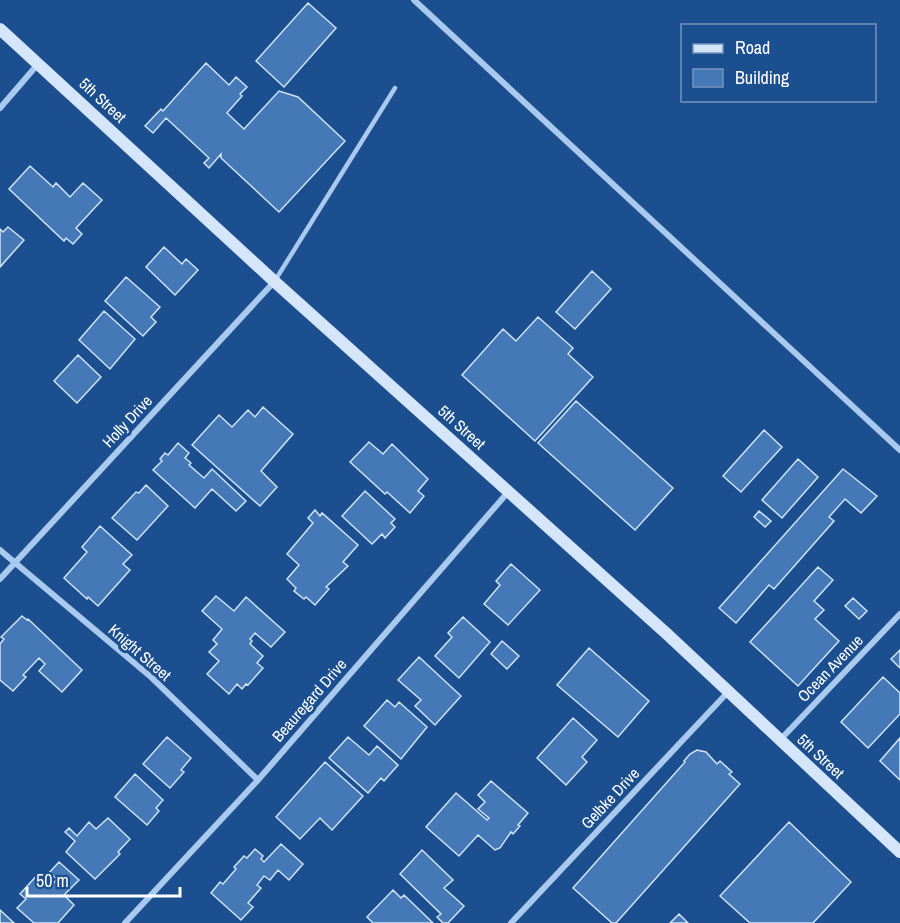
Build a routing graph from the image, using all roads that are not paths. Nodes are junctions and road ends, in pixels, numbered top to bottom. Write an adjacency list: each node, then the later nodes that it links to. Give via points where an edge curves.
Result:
1 (414, 0): 7 (street)
2 (0, 29): 3 (main road, 5th Street)
3 (39, 64): 5 (street); 6 (main road, 5th Street)
4 (395, 88): 6 (lane)
5 (0, 108)
6 (275, 282): 8 (main road, 5th Street); 10 (street, Holly Drive)
7 (900, 450)
8 (509, 491): 13 (main road, 5th Street); 15 (street, Beauregard Drive)
9 (0, 550): 10 (street, Knight Street)
10 (14, 564): 11 (street, Holly Drive); 15 (street, Knight Street, via 151,677)
11 (0, 579)
12 (900, 614): 14 (street, Ocean Avenue)
13 (728, 692): 14 (main road, 5th Street); 18 (street, Gelbke Drive)
14 (780, 740): 16 (main road, 5th Street)
15 (258, 780): 17 (street, Beauregard Drive)
16 (900, 852)
17 (125, 923)
18 (511, 923)

